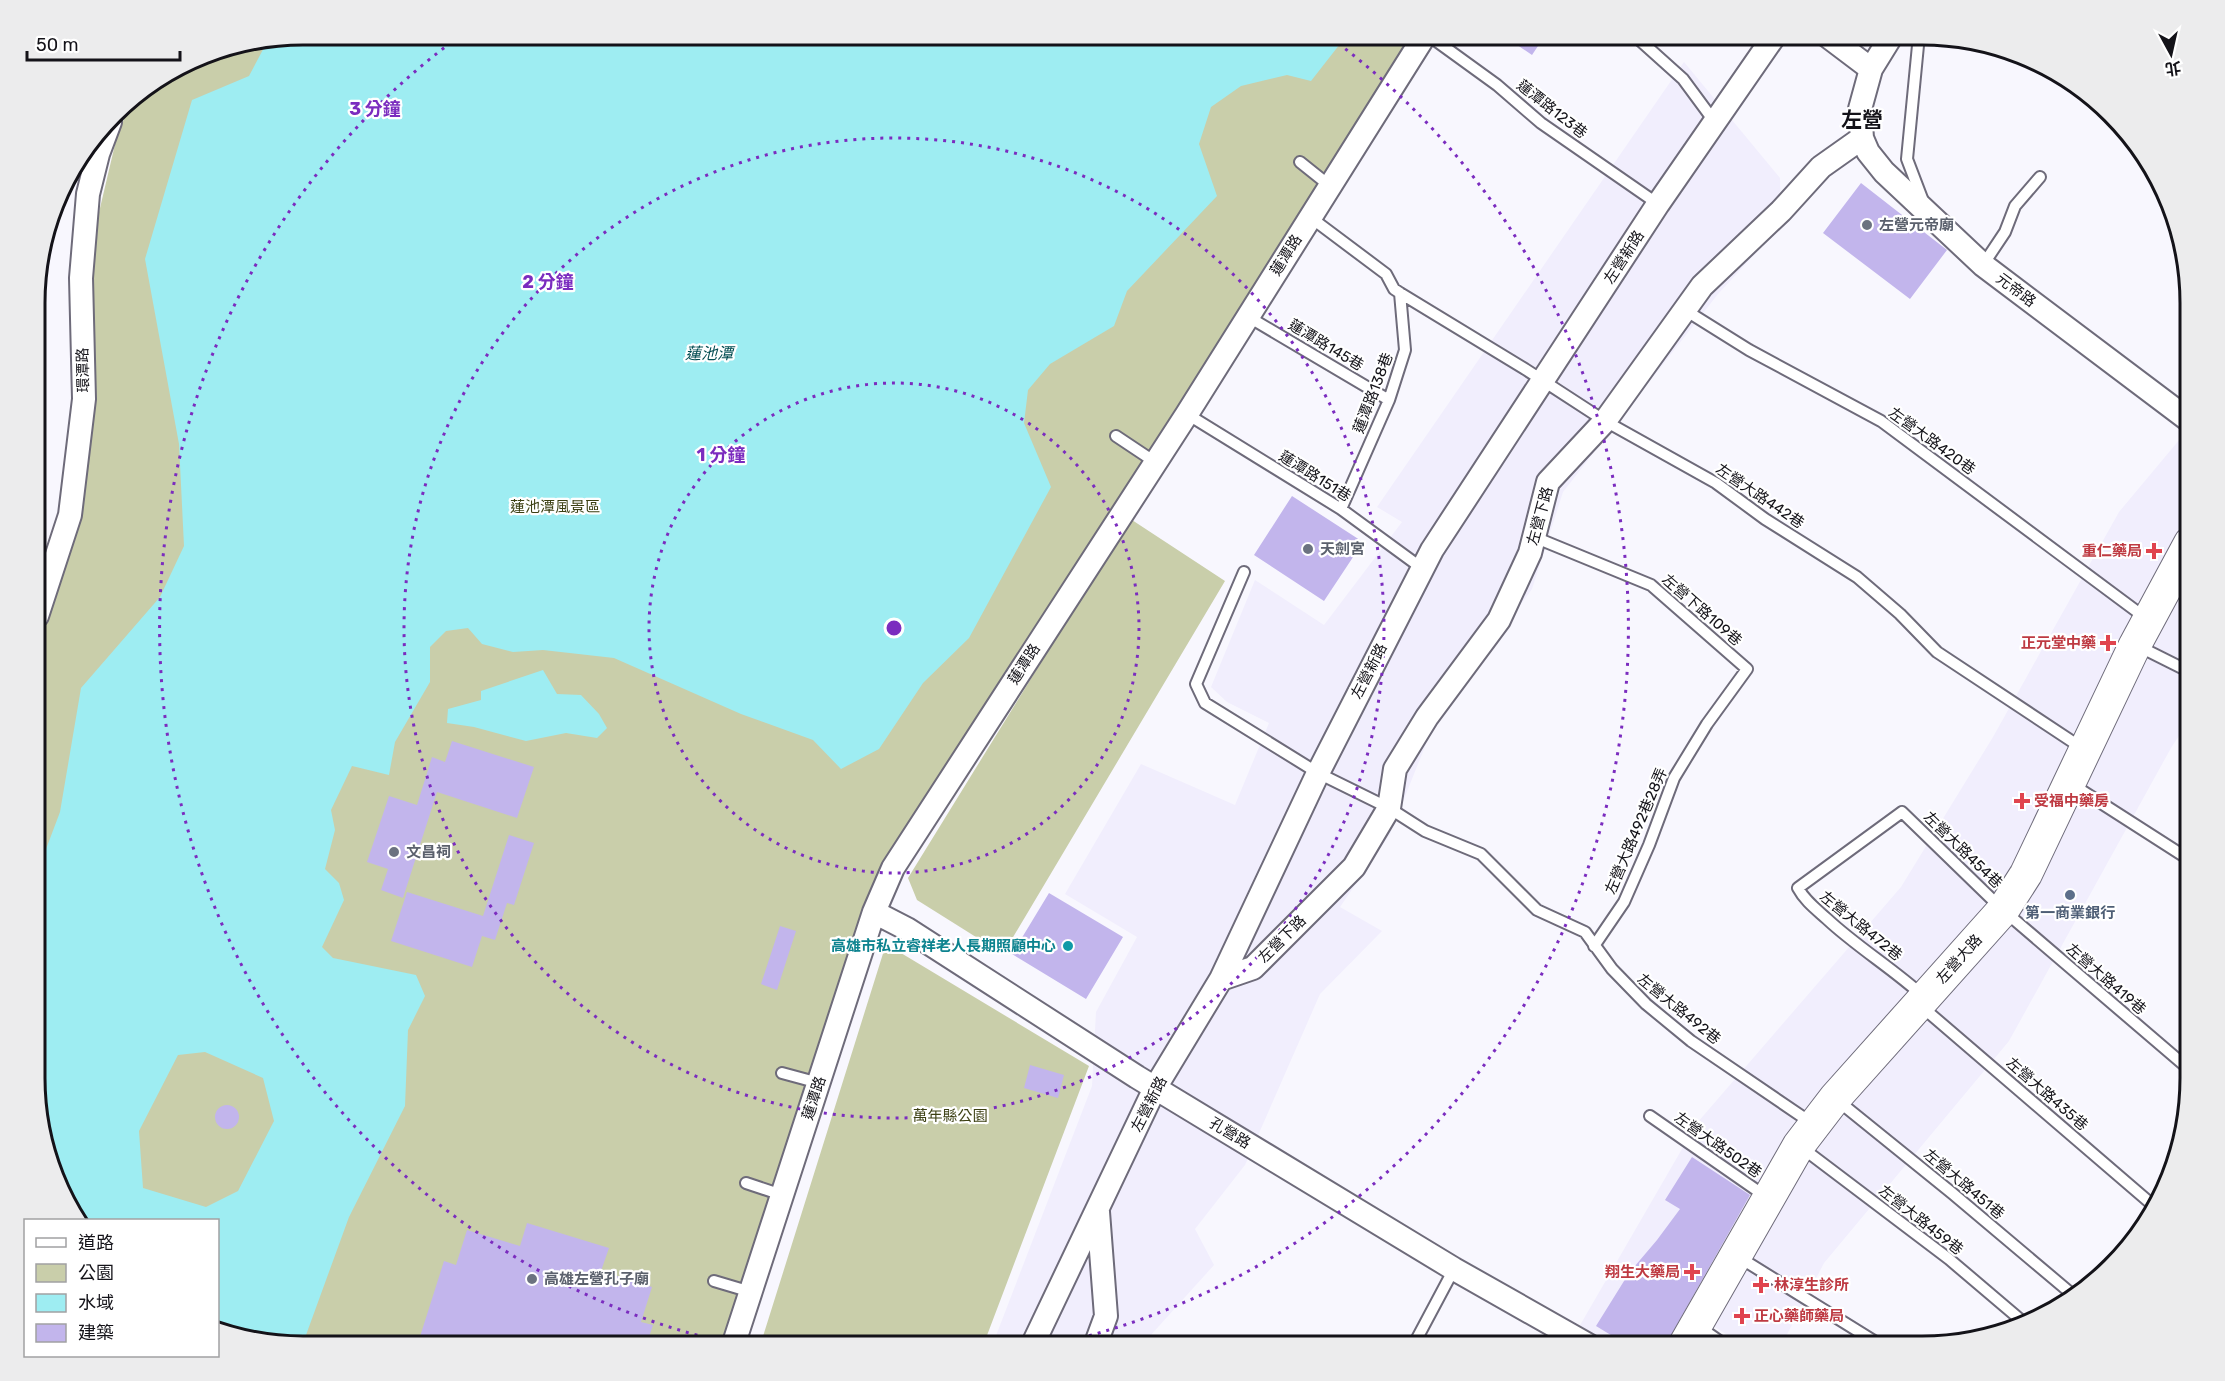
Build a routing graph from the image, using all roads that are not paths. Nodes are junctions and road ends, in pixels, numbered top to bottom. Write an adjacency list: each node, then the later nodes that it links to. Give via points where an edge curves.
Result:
1 (1419, 45): 14 (street, 蓮潭路)
2 (1441, 45): 15 (lane, 蓮潭路123巷, via 1541,123)
3 (1646, 45): 9 (lane, via 1683,79)
4 (1767, 45): 9 (street, 左營新路)
5 (1841, 45): 8 (street)
6 (1885, 45): 8 (street)
7 (1918, 45): 16 (lane, via 1907,159)
8 (1870, 69): 10 (street, via 1860,109)
9 (1714, 121): 15 (street, 左營新路)
10 (1862, 138): 16 (street, 元帝路, via 1884,172); 20 (street, 左營下路, via 1821,167 1702,286)
11 (103, 140): 34 (street, 環潭路, via 88,194 81,278 84,399 70,515)
12 (1300, 162): 14 (lane)
13 (2040, 177): 18 (lane, via 2015,206 2005,232)
14 (1330, 186): 17 (street, 蓮潭路)
15 (1658, 204): 22 (street, 左營新路)
16 (1927, 212): 18 (street, 元帝路)
17 (1310, 217): 19 (lane, via 1386,274); 21 (street, 蓮潭路)
18 (1983, 265): 24 (street, 元帝路)
19 (1400, 293): 22 (lane, 左營大路442巷); 23 (lane, 蓮潭路138巷, via 1405,350)
20 (1685, 310): 26 (street, 左營下路); 35 (lane, 左營大路420巷, via 1749,350 1881,421)
21 (1247, 316): 23 (lane, 蓮潭路145巷); 25 (street, 蓮潭路)
22 (1542, 382): 26 (lane, 左營大路442巷); 32 (street, 左營新路)
23 (1389, 400): 29 (lane, 蓮潭路138巷)
24 (2180, 413)
25 (1187, 414): 28 (street, 蓮潭路); 29 (lane, 蓮潭路151巷)
26 (1605, 421): 30 (street, 左營下路, via 1548,482); 38 (lane, 左營大路442巷, via 1716,483 1857,577 1937,652)
27 (1116, 435): 28 (lane)
28 (1155, 462): 45 (street, 蓮潭路, via 893,868)
29 (1341, 509): 32 (lane, 蓮潭路151巷)
30 (1534, 537): 37 (lane, 左營下路109巷, via 1652,585); 41 (street, 左營下路, via 1498,620 1427,717 1395,769)
31 (2180, 561): 35 (street, 左營大路)
32 (1423, 569): 39 (street, 左營新路)
33 (1244, 572): 39 (lane, 左營大路492巷, via 1196,684 1205,703)
34 (45, 592)
35 (2141, 632): 36 (lane, 左營大路420巷); 38 (street, 左營大路)
36 (2180, 664)
37 (1747, 669): 46 (lane, 左營大路492巷28弄, via 1674,778 1624,902)
38 (2085, 750): 40 (street, 左營大路)
39 (1318, 773): 41 (lane, 左營大路492巷); 47 (street, 左營新路)
40 (2070, 784): 43 (lane); 44 (street, 左營大路, via 2026,874)
41 (1389, 808): 46 (lane, 左營大路492巷, via 1425,831 1480,854 1537,910 1585,932); 47 (street, 左營下路, via 1353,867 1252,968)
42 (1902, 812): 44 (lane, 左營大路454巷); 48 (lane, 左營大路472巷, via 1798,888 1804,899 1848,938 1905,980)
43 (2180, 854)
44 (2003, 910): 48 (street, 左營大路); 49 (lane, 左營大路419巷)
45 (874, 912): 51 (street, 蓮潭路); 52 (street, 孔營路, via 907,929)
46 (1594, 946): 55 (lane, 左營大路492巷, via 1629,988)
47 (1221, 979): 52 (street, 左營新路)
48 (1921, 1001): 53 (street, 左營大路); 59 (lane, 左營大路435巷)
49 (2180, 1062)
50 (782, 1073): 51 (lane)
51 (819, 1083): 57 (street, 蓮潭路)
52 (1155, 1088): 60 (street, 左營新路); 62 (street, 孔營路)
53 (1835, 1098): 55 (street, 左營大路); 64 (lane, 左營大路451巷)
54 (1650, 1116): 58 (lane, 左營大路502巷)
55 (1806, 1135): 58 (street, 左營大路); 66 (lane, 左營大路459巷)
56 (746, 1183): 57 (lane)
57 (782, 1195): 65 (street, 蓮潭路)
58 (1768, 1198): 61 (street, 左營大路)
59 (2148, 1201)
60 (1098, 1210): 68 (street, 左營新路); 69 (street, via 1106,1316)
61 (1736, 1255): 72 (street, 左營大路); 73 (lane)
62 (1454, 1269): 70 (lane); 71 (street, 孔營路)
63 (714, 1281): 65 (lane)
64 (2068, 1290)
65 (751, 1293): 67 (street, 蓮潭路)
66 (2018, 1317)
67 (736, 1336)
68 (1037, 1336)
69 (1099, 1336)
70 (1418, 1336)
71 (1572, 1336)
72 (1700, 1336)
73 (1864, 1336)

